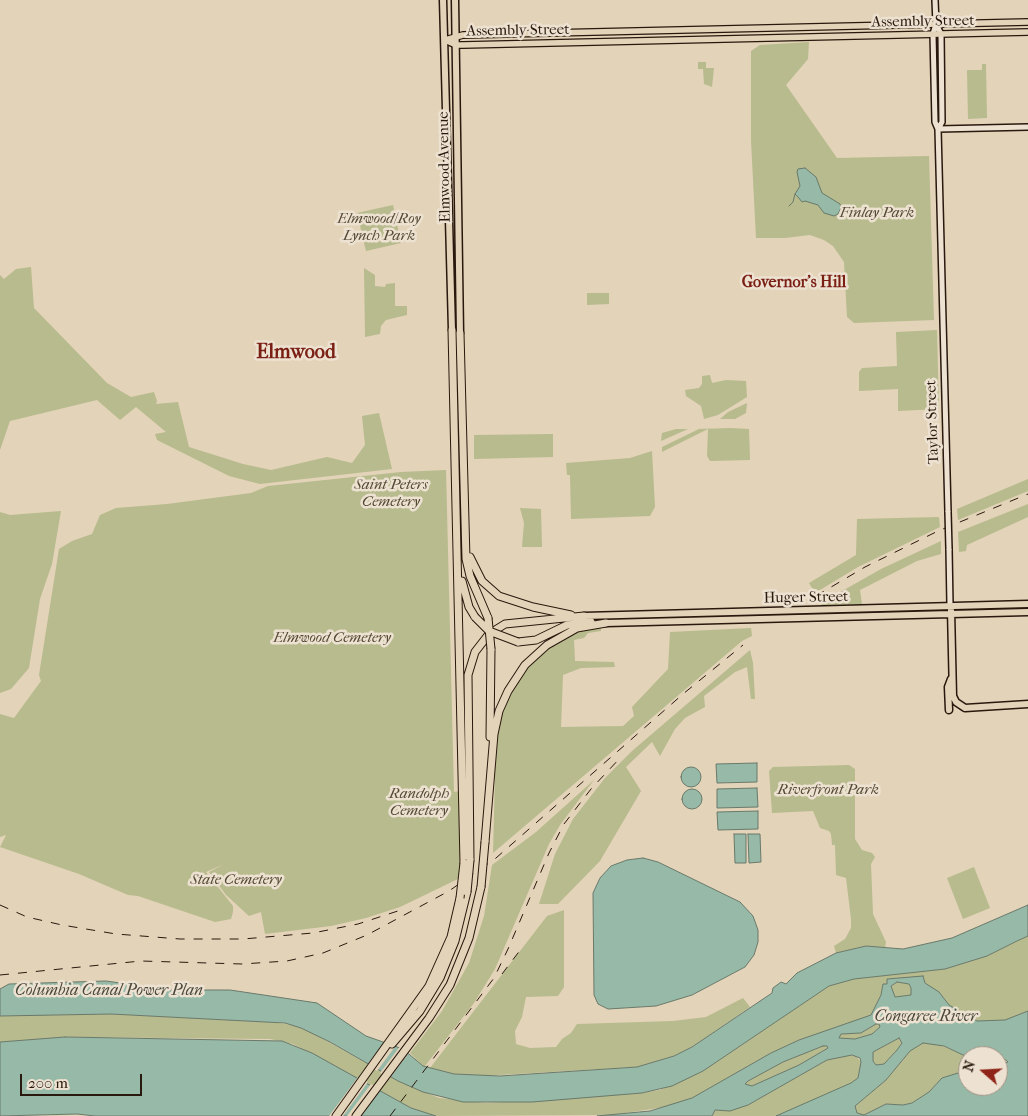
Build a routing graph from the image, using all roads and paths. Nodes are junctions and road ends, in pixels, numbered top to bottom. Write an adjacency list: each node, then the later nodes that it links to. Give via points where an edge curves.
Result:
1 (444, 0): 10 (highway, Elmwood Avenue)
2 (455, 0): 9 (highway, Elmwood Avenue)
3 (935, 0): 5 (main road, Taylor Street)
4 (1028, 22): 5 (main road, Assembly Street)
5 (936, 24): 7 (main road, Taylor Street); 8 (main road, Taylor Street); 9 (main road, Assembly Street)
6 (1028, 32): 8 (main road, Assembly Street)
7 (933, 34): 8 (main road, Assembly Street); 11 (main road, Assembly Street); 13 (main road, Taylor Street, via 934,122)
8 (940, 34): 13 (main road, Taylor Street, via 942,122)
9 (456, 35): 10 (main road, Assembly Street); 11 (highway, Elmwood Avenue)
10 (444, 40): 11 (main road, Assembly Street); 14 (highway, Elmwood Avenue)
11 (456, 45): 15 (highway, Elmwood Avenue)
12 (1028, 127): 13 (main road)
13 (938, 129): 21 (main road, Taylor Street, bridge)
14 (452, 330): 16 (highway)
15 (460, 333): 16 (highway)
16 (458, 409): 17 (highway)
17 (461, 527): 18 (highway); 19 (highway)
18 (466, 540): 24 (highway, via 470,560 478,576 499,596 533,607); 29 (highway, bridge, via 470,576 488,618 491,649)
19 (458, 554): 25 (highway, bridge, via 463,590 475,617 489,631 518,642 540,639 572,624); 30 (highway)
20 (1028, 604): 21 (highway, Huger Street)
21 (950, 605): 23 (highway, Taylor Street); 24 (highway, Huger Street)
22 (1028, 612): 23 (highway, Huger Street)
23 (951, 615): 25 (highway, Huger Street); 26 (highway, Taylor Street)
24 (584, 616): 30 (highway, via 505,624 488,634 475,652 468,684)
25 (606, 623): 29 (highway, via 577,628 558,638 535,655 517,676 502,702 496,722)
26 (952, 673): 27 (highway, Taylor Street, via 954,698 965,708); 28 (highway, via 948,687)
27 (1027, 705)
28 (949, 710)
29 (489, 780): 33 (highway, bridge, via 481,887 472,928 456,972 439,1003)
30 (467, 862): 31 (highway, bridge, via 451,937 439,967); 31 (highway, bridge, via 467,892 457,936 445,966 428,998)
31 (397, 1036): 32 (highway)
32 (336, 1116)
33 (356, 1116)

